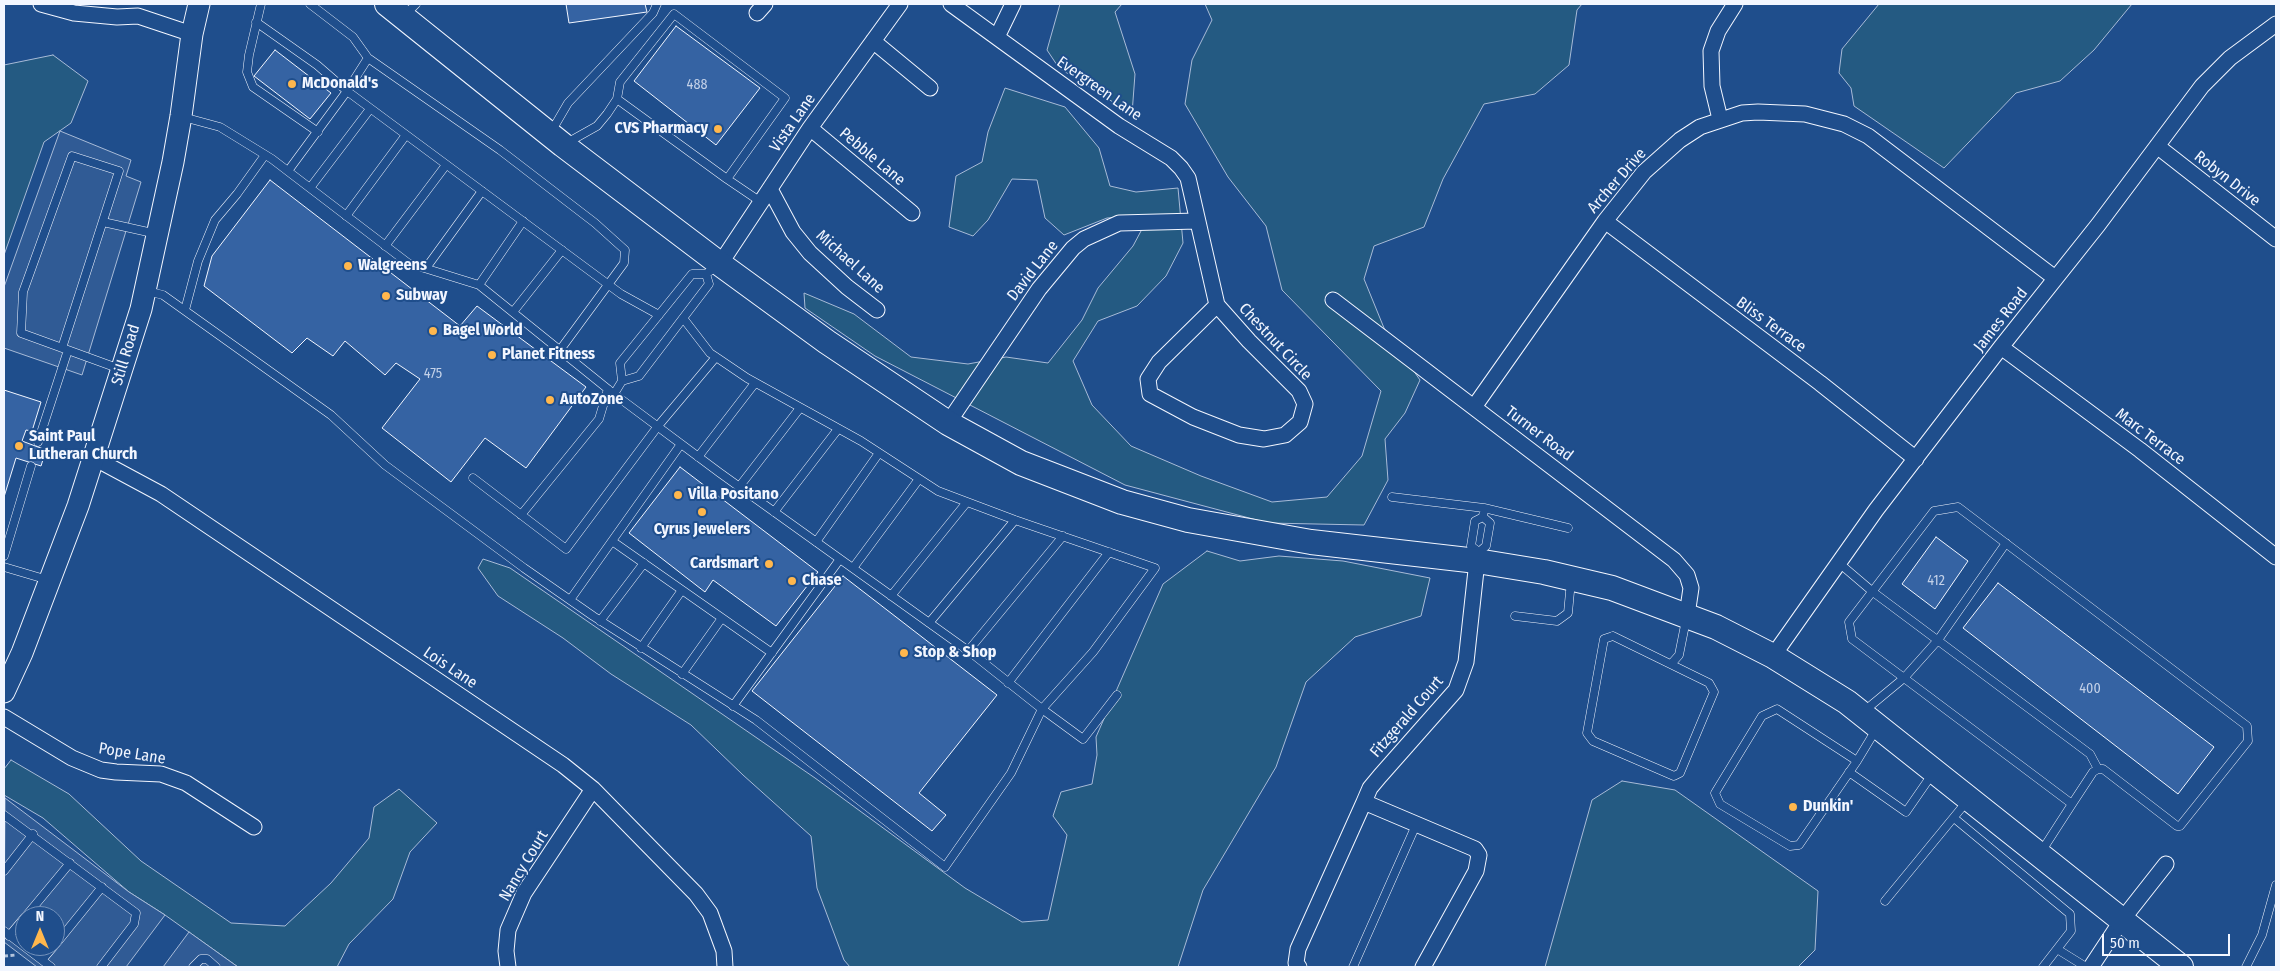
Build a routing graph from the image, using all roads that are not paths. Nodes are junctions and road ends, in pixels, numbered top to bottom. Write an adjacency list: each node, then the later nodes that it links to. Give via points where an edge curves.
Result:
1 (41, 4): 11 (street, via 74,14 117,17)
2 (199, 4): 14 (main road, Still Road)
3 (261, 4): 12 (lane)
4 (310, 4): 17 (lane, via 353,37)
5 (657, 4): 27 (lane, via 653,14 568,103)
6 (900, 4): 16 (street, Vista Lane)
7 (951, 4): 15 (street, Evergreen Lane)
8 (1013, 4): 15 (street)
9 (1735, 4): 23 (street, via 1718,31 1712,51 1712,86)
10 (402, 8): 27 (main road)
11 (139, 10): 14 (street)
12 (256, 22): 19 (lane); 25 (lane, via 247,72 253,87)
13 (2276, 24): 28 (street, James Road, via 2230,58 2202,86)
14 (192, 34): 22 (main road, Still Road)
15 (997, 38): 40 (street, Evergreen Lane, via 1119,126 1171,158 1188,178)
16 (873, 41): 18 (street); 24 (street, Vista Lane)
17 (368, 58): 19 (lane); 51 (lane, via 500,150 625,250 624,263)
18 (930, 88)
19 (347, 92): 21 (lane); 25 (lane)
20 (617, 99): 27 (lane, via 597,126); 32 (lane); 32 (lane, via 620,82 674,14 785,98)
21 (370, 109): 26 (lane); 33 (lane)
22 (181, 116): 29 (lane, via 220,127); 43 (main road, Still Road)
23 (1720, 120): 41 (street, Archer Drive, via 1700,127 1680,140 1644,172); 49 (street, Archer Drive, via 1758,112 1805,114 1844,124 1868,136)
24 (810, 128): 34 (street, Vista Lane); 37 (street, Pebble Lane)
25 (318, 132): 31 (lane)
26 (406, 135): 30 (lane); 38 (lane)
27 (556, 139): 48 (main road)
28 (2157, 146): 44 (street, Robyn Drive); 49 (street, James Road)
29 (265, 155): 31 (lane); 55 (lane, via 215,220 198,261)
30 (446, 165): 35 (lane); 45 (lane)
31 (288, 172): 33 (lane)
32 (727, 179): 36 (lane)
33 (310, 188): 38 (lane)
34 (770, 189): 36 (street, Vista Lane); 56 (street, Michael Lane, via 793,232 810,254)
35 (482, 191): 39 (lane); 47 (lane)
36 (761, 202): 48 (street, Vista Lane)
37 (912, 213)
38 (346, 216): 45 (lane)
39 (523, 221): 46 (lane); 50 (lane)
40 (1197, 221): 54 (street, Chestnut Circle); 70 (street, David Lane, via 1118,223 1079,243 1039,289)
41 (1605, 221): 68 (street, Archer Drive); 78 (street, Bliss Terrace)
42 (103, 222): 43 (lane); 61 (lane); 61 (lane, via 119,172 72,156 23,292 21,316 21,333)
43 (157, 234): 52 (main road, Still Road)
44 (2276, 239)
45 (385, 246): 47 (lane, via 408,263)
46 (562, 250): 51 (lane); 57 (lane)
47 (426, 268): 50 (lane)
48 (713, 269): 58 (lane, via 692,274); 59 (lane, via 709,284); 70 (main road)
49 (2055, 278): 60 (street, James Road)
50 (479, 284): 57 (lane)
51 (609, 285): 58 (lane); 62 (lane)
52 (145, 291): 55 (lane, via 164,295); 64 (main road, Still Road)
53 (1333, 300): 68 (street, Turner Road)
54 (1217, 305): 54 (street, Chestnut Circle, via 1159,362 1148,379 1150,394 1193,417 1238,435 1264,439 1284,435 1300,422 1305,404 1299,391)
55 (185, 310): 109 (lane, via 331,415 384,465 449,514)
56 (877, 310)
57 (513, 312): 62 (lane)
58 (659, 315): 65 (lane, via 620,363)
59 (683, 318): 63 (lane); 65 (lane, via 639,376)
60 (2001, 347): 78 (street, James Road); 98 (street, Marc Terrace, via 2140,450)
61 (65, 349): 64 (lane); 73 (lane)
62 (560, 350): 67 (lane)
63 (713, 355): 66 (lane); 71 (lane)
64 (122, 369): 77 (main road, Still Road)
65 (622, 381): 67 (lane)
66 (755, 383): 69 (lane); 76 (lane)
67 (611, 392): 71 (lane); 87 (lane, via 599,419)
68 (1474, 407): 110 (street, Turner Road, via 1674,560 1687,575 1691,588)
69 (800, 408): 72 (lane); 82 (lane)
70 (948, 423): 97 (main road, via 1021,463 1122,502 1188,520 1310,542)
71 (658, 426): 74 (lane); 87 (lane, via 566,550)
72 (838, 429): 75 (lane); 86 (lane)
73 (38, 442)
74 (680, 444): 76 (lane); 92 (lane)
75 (879, 453): 81 (lane); 93 (lane)
76 (698, 457): 82 (lane)
77 (94, 458): 105 (main road, Still Road); 134 (street, Lois Lane, via 161,494 563,765)
78 (1916, 459): 101 (street, James Road)
79 (31, 466): 96 (lane)
80 (473, 478): 87 (lane)
81 (920, 479): 84 (lane, via 938,491); 103 (lane)
82 (739, 487): 86 (lane)
83 (1392, 497): 85 (lane)
84 (967, 502): 89 (lane); 108 (lane)
85 (1484, 508): 88 (lane); 90 (lane)
86 (774, 512): 93 (lane)
87 (521, 515)
88 (1483, 517): 97 (lane, via 1490,523 1486,546); 97 (lane, via 1475,521 1471,546)
89 (1014, 520): 91 (lane); 114 (lane)
90 (1568, 528)
91 (1063, 536): 95 (lane); 117 (lane)
92 (612, 541): 100 (lane); 109 (lane)
93 (816, 542): 99 (lane)
94 (2006, 543): 107 (lane, via 1958,507 1934,511); 115 (lane); 131 (lane, via 2247,726 2248,740 2180,826 2103,769)
95 (1108, 552): 123 (lane); 127 (lane, via 1155,568 1092,652)
96 (4, 556)
97 (1478, 557): 104 (main road); 136 (street, Fitzgerald Court, via 1466,662 1456,690 1370,788)
98 (2276, 558)
99 (840, 559): 103 (lane); 118 (lane)
100 (644, 563): 106 (lane); 113 (lane)
101 (1839, 563): 107 (lane); 119 (street, James Road)
102 (4, 567): 105 (lane)
103 (852, 568): 108 (lane)
104 (1571, 579): 110 (main road, via 1612,588); 111 (lane, via 1568,613 1557,621)
105 (50, 580): 124 (main road, Still Road)
106 (682, 590): 112 (lane); 116 (lane)
107 (1873, 592): 115 (lane); 122 (lane, via 1849,622 1852,639)
108 (891, 596): 114 (lane)
109 (570, 600): 113 (lane)
110 (1687, 615): 119 (main road); 120 (lane, via 1680,655)
111 (1515, 616)
112 (722, 618): 118 (lane); 121 (lane)
113 (600, 621): 116 (lane)
114 (929, 623): 117 (lane)
115 (1938, 640): 122 (lane); 131 (lane, via 2090,754)
116 (641, 648): 121 (lane)
117 (968, 651): 123 (lane)
118 (772, 653): 126 (lane)
119 (1773, 656): 129 (main road)
120 (1672, 663): 120 (lane, via 1709,683 1714,692 1680,773 1674,776 1592,741 1586,733 1604,639 1613,636)
121 (682, 674): 126 (lane)
122 (1904, 678): 129 (lane); 137 (lane)
123 (1008, 683): 127 (lane)
124 (4, 692)
125 (1117, 695): 127 (lane, via 1083,739)
126 (733, 706): 127 (lane, via 945,867 1011,773)
127 (1042, 709)
128 (4, 717): 141 (street, Pope Lane, via 72,758 101,770 161,774 186,783)
129 (1870, 720): 130 (lane); 132 (main road)
130 (1857, 761): 133 (lane); 133 (lane, via 1777,710 1762,716 1715,793 1720,804 1790,846 1800,845)
131 (2098, 769): 137 (lane)
132 (1935, 771): 133 (lane, via 1906,812); 135 (main road)
133 (1849, 772)
134 (593, 789): 161 (street, Nancy Court, via 524,894 508,930); 162 (street, Lois Lane, via 696,894 710,913 724,951)
135 (1970, 799): 139 (lane); 143 (main road)
136 (1364, 802): 140 (street); 163 (street, Fitzgerald Court, via 1298,949 1296,963)
137 (2072, 804): 143 (lane)
138 (4, 815): 142 (lane)
139 (1954, 818): 149 (lane); 154 (lane, via 2070,914 2071,931)
140 (1416, 825): 164 (lane); 165 (street, via 1475,849 1478,855 1476,872)
141 (254, 827)
142 (33, 834): 144 (lane); 146 (lane)
143 (2040, 854): 151 (main road)
144 (70, 863): 148 (lane); 150 (lane)
145 (2166, 864): 151 (street)
146 (4, 871)
147 (2276, 885): 170 (lane, via 2262,935)
148 (102, 887): 152 (lane); 158 (lane, via 136,913 134,924)
149 (1885, 901)
150 (33, 906)
151 (2122, 920): 168 (street); 169 (main road)
152 (65, 933)
153 (7, 934): 156 (lane)
154 (2057, 949): 166 (lane); 167 (lane)
155 (46, 956): 156 (lane)
156 (42, 960): 157 (lane)
157 (51, 967)
158 (101, 967)
159 (193, 967): 160 (lane, via 201,959)
160 (216, 967)
161 (508, 967)
162 (724, 967)
163 (1299, 967)
164 (1353, 967)
165 (1423, 967)
166 (2043, 967)
167 (2086, 967)
168 (2092, 967)
169 (2181, 967)
170 (2246, 967)

